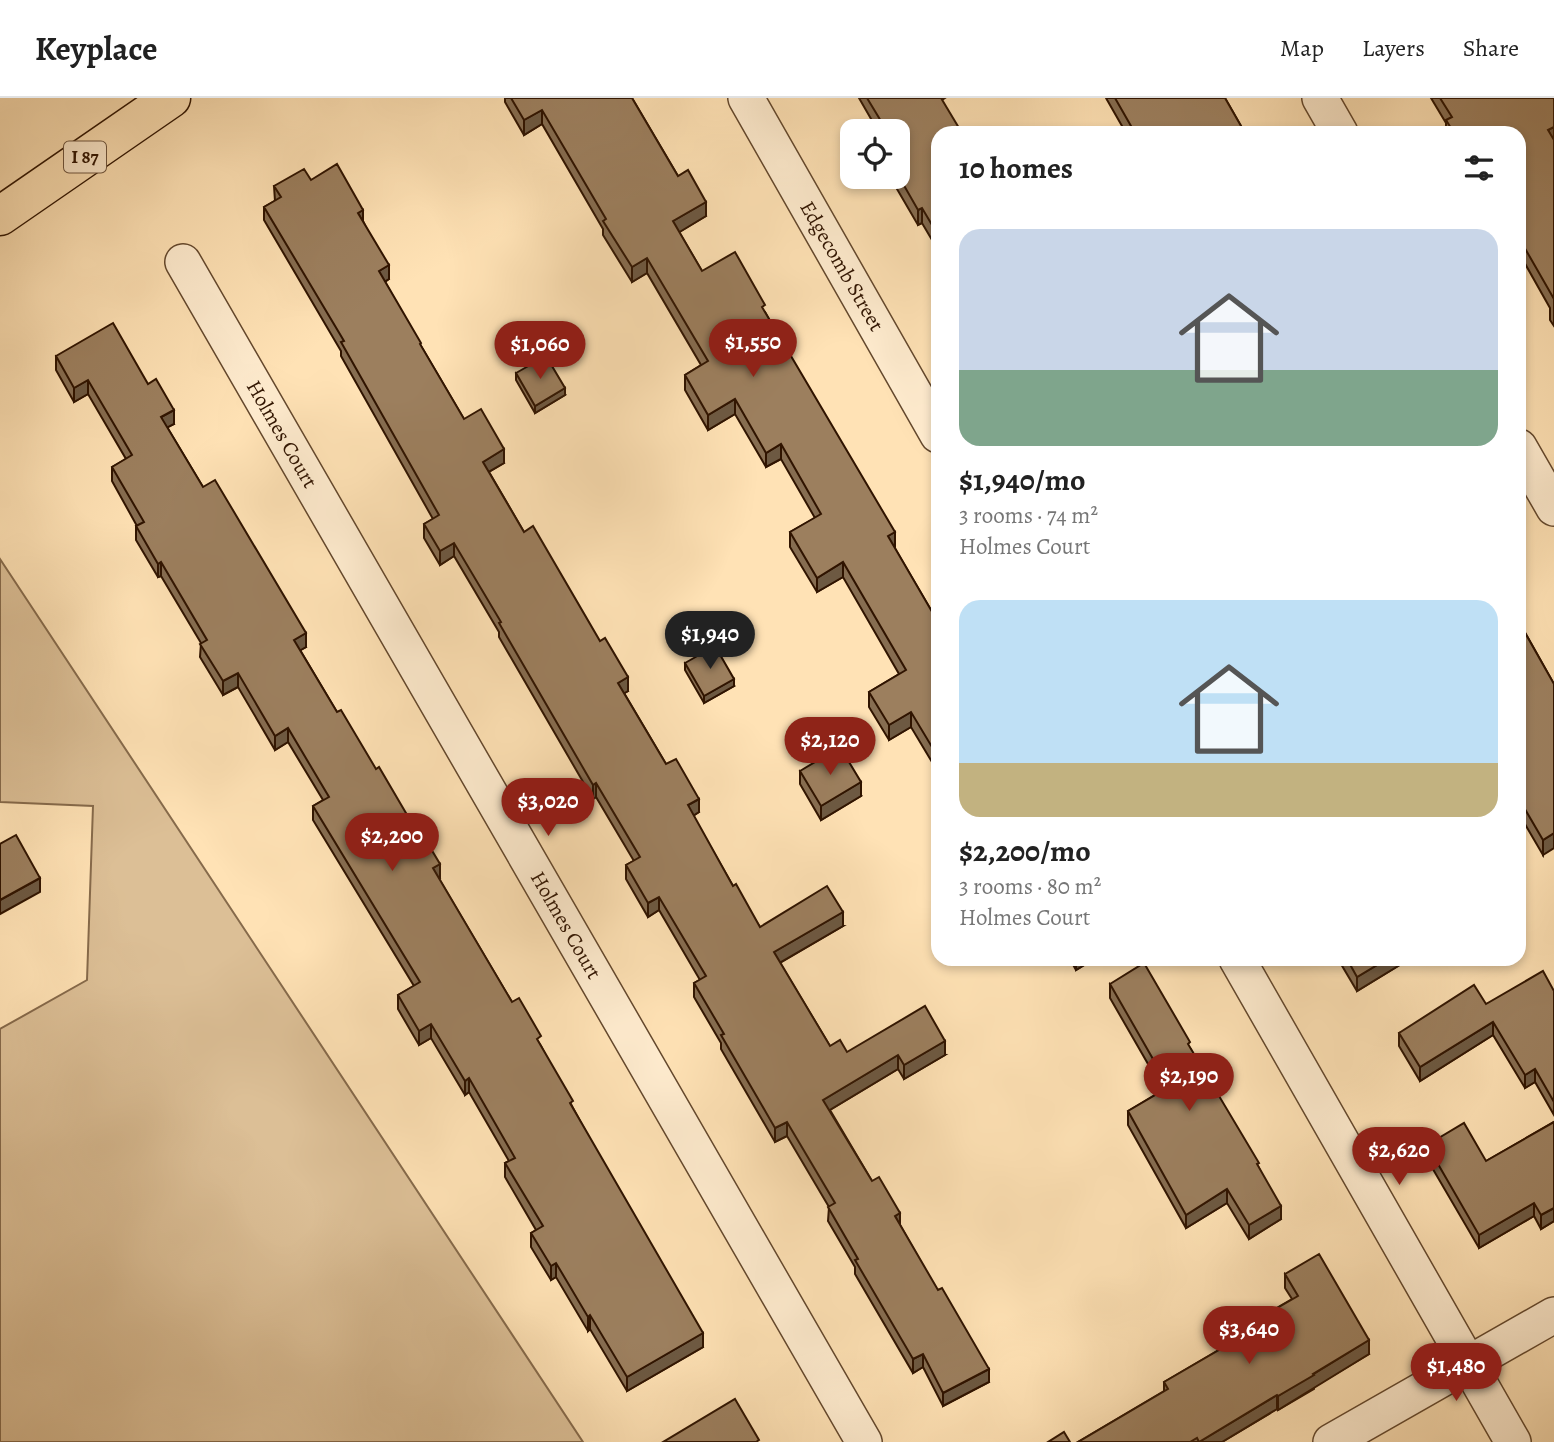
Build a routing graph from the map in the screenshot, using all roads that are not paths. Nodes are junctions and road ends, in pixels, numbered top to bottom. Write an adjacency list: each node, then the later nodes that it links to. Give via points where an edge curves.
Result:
1 (171, 98): 5 (highway, I 87)
2 (746, 98): 7 (street, Edgecomb Street)
3 (1320, 98): 4 (street)
4 (1336, 126)
5 (0, 216)
6 (183, 262): 13 (street, Holmes Court)
7 (931, 423)
8 (1526, 459): 9 (street)
9 (1554, 508)
10 (1241, 966): 12 (street)
11 (1554, 1315): 12 (street)
12 (1468, 1364): 14 (street); 15 (street)
13 (864, 1442)
14 (1331, 1442)
15 (1513, 1442)

